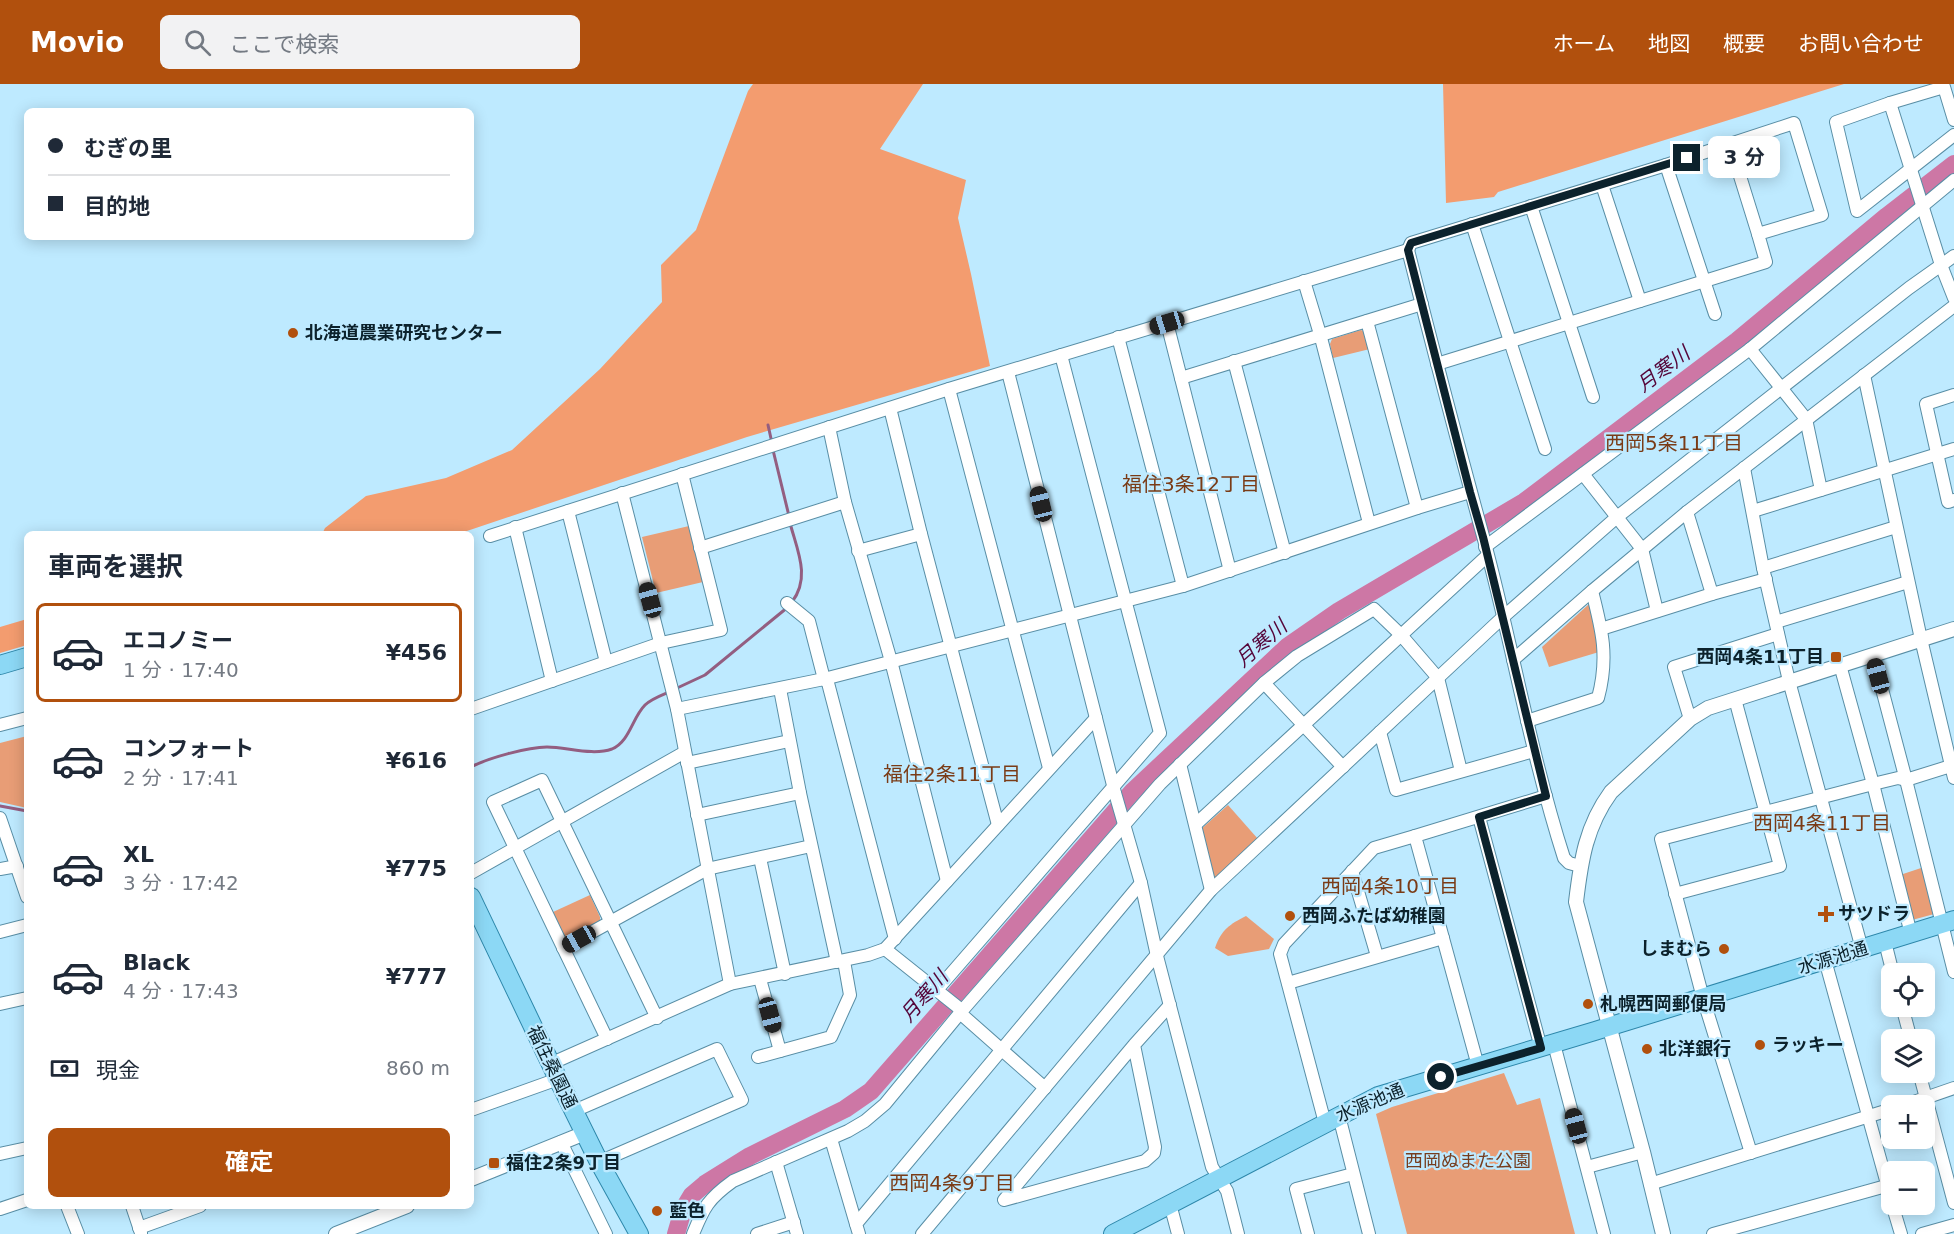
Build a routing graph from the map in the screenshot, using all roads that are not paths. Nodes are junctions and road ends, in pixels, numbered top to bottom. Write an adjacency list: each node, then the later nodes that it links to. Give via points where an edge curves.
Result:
1 (1890, 103): 2 (street, via 1944,87); 6 (street); 6 (street, via 1836,122 1857,211)
2 (1954, 120)
3 (1954, 135): 6 (street)
4 (1730, 144): 5 (street); 12 (street); 12 (street, via 1794,123 1822,215)
5 (1666, 165): 8 (street); 16 (street)
6 (1912, 172): 9 (street)
7 (1954, 180): 9 (street)
8 (1602, 185): 10 (street); 19 (street)
9 (1922, 201): 15 (street); 29 (street)
10 (1532, 206): 11 (street); 25 (street)
11 (1472, 224): 13 (street, via 1411,243); 28 (street)
12 (1758, 234): 16 (street, via 1766,262)
13 (1408, 250): 17 (street); 20 (street)
14 (1954, 256): 15 (street)
15 (1941, 265): 18 (street); 36 (street)
16 (1703, 280): 19 (street); 22 (street)
17 (1304, 282): 24 (street); 26 (street)
18 (1954, 298)
19 (1640, 301): 25 (street)
20 (1422, 304): 23 (street); 32 (street)
21 (1954, 306): 34 (street)
22 (1715, 314)
23 (1367, 321): 26 (street); 55 (street)
24 (1167, 323): 27 (street); 35 (street)
25 (1571, 323): 28 (street); 39 (street)
26 (1320, 334): 31 (street); 60 (street)
27 (1118, 337): 30 (street); 73 (street)
28 (1511, 341): 32 (street); 43 (street)
29 (1750, 349): 36 (street); 49 (street)
30 (1061, 355): 33 (street); 76 (street)
31 (1234, 361): 35 (street); 69 (street)
32 (1437, 364): 51 (street)
33 (1008, 372): 37 (street); 79 (street)
34 (1864, 375): 41 (street); 47 (street)
35 (1181, 378): 70 (street)
36 (1781, 388): 41 (street); 59 (street)
37 (949, 389): 40 (street); 84 (street)
38 (1954, 395): 45 (street, via 1926,404)
39 (1593, 397)
40 (890, 408): 42 (street); 63 (street)
41 (1806, 419): 46 (street); 50 (street)
42 (830, 427): 48 (street); 54 (street)
43 (1545, 449)
44 (1954, 449): 45 (street)
45 (1936, 454): 47 (street); 53 (street, via 1948,502)
46 (1744, 468): 57 (street); 58 (street)
47 (1884, 472): 50 (street); 62 (street)
48 (682, 474): 52 (street); 66 (street)
49 (1583, 474): 59 (street); 65 (street)
50 (1821, 490): 57 (street)
51 (1470, 492): 55 (street); 65 (street)
52 (622, 493): 56 (street); 88 (street)
53 (1954, 500)
54 (845, 502): 66 (street); 68 (street)
55 (1417, 508): 60 (street)
56 (568, 511): 61 (street); 94 (street)
57 (1753, 511): 71 (street)
58 (1687, 513): 67 (street); 75 (street)
59 (1617, 517): 67 (street); 80 (street)
60 (1369, 523): 69 (street)
61 (515, 527): 64 (street); 99 (street)
62 (1896, 527): 71 (street); 72 (street)
63 (921, 534): 68 (street); 89 (street)
64 (490, 536)
65 (1485, 547): 80 (street); 86 (street)
66 (700, 548): 88 (street, via 721,630)
67 (1642, 549): 74 (street); 78 (street)
68 (858, 551): 93 (street)
69 (1285, 553): 70 (street)
70 (1230, 571): 73 (street)
71 (1765, 573): 75 (street); 81 (street)
72 (1908, 582): 81 (street); 87 (street)
73 (1183, 586): 76 (street)
74 (1592, 591): 82 (street); 92 (street)
75 (1712, 594): 78 (street)
76 (1126, 601): 79 (street); 123 (street, via 1160,733)
77 (791, 607): 98 (street, via 809,621)
78 (1657, 611): 82 (street)
79 (1069, 615): 84 (street); 106 (street)
80 (1502, 618): 92 (street); 97 (street)
81 (1776, 622): 85 (street)
82 (1602, 629): 109 (street, via 1605,660 1598,698)
83 (1954, 629): 87 (street)
84 (1012, 630): 89 (street); 118 (street)
85 (1778, 634): 100 (street); 108 (street, via 1674,667)
86 (1401, 635): 97 (street); 101 (street, via 1374,609 1297,656); 111 (street)
87 (1921, 639): 90 (street); 119 (street)
88 (661, 643): 94 (street); 104 (street)
89 (951, 646): 93 (street); 134 (street)
90 (1873, 656): 96 (street); 121 (street)
91 (24, 658): 95 (main road)
92 (1513, 660): 109 (street)
93 (891, 661): 98 (street); 145 (street)
94 (606, 662): 99 (street)
95 (0, 665)
96 (1840, 665): 100 (street); 122 (street)
97 (1438, 678): 112 (street); 120 (street)
98 (824, 679): 102 (street); 157 (street)
99 (552, 681): 105 (street)
100 (1789, 681): 103 (street); 126 (street)
101 (1264, 683): 111 (street); 116 (street)
102 (780, 688): 104 (street); 113 (street)
103 (1735, 699): 108 (street, via 1708,708); 127 (street)
104 (675, 703): 115 (street)
105 (474, 708)
106 (1096, 718): 118 (street); 123 (street)
107 (24, 719): 110 (street)
108 (1690, 720): 140 (street, via 1602,803 1588,830)
109 (1527, 721): 114 (street)
110 (0, 725)
111 (1304, 725): 117 (street); 133 (street)
112 (1380, 732): 117 (street); 120 (street, via 1396,790)
113 (789, 741): 115 (street); 124 (street)
114 (1534, 751): 120 (street); 125 (street)
115 (686, 757): 128 (street); 131 (street)
116 (1180, 764): 132 (street); 133 (street)
117 (1343, 767): 148 (street)
118 (1049, 768): 134 (street)
119 (1953, 769): 121 (street)
120 (1461, 771)
121 (1906, 780): 122 (street); 152 (street)
122 (1873, 784): 126 (street); 155 (street)
123 (1114, 790): 132 (street); 172 (street)
124 (800, 793): 128 (street); 136 (street)
125 (1546, 796): 129 (street); 140 (street, via 1564,858)
126 (1821, 798): 127 (street); 161 (street)
127 (1766, 813): 149 (street, via 1780,866); 149 (street, via 1661,839)
128 (697, 815): 142 (street)
129 (1479, 817): 135 (street); 182 (street)
130 (0, 818): 139 (street)
131 (562, 823): 137 (street); 137 (street, via 542,780 493,802); 151 (street)
132 (1123, 823): 146 (street); 177 (street)
133 (1196, 824): 148 (street)
134 (998, 825): 145 (street)
135 (1414, 836): 144 (street, via 1374,848); 156 (street)
136 (812, 846): 138 (street); 165 (street)
137 (515, 849): 143 (street); 159 (street)
138 (760, 858): 142 (street); 168 (street)
139 (17, 866): 141 (street); 147 (street)
140 (1580, 866): 179 (street, via 1576,902)
141 (0, 869)
142 (707, 869): 151 (street); 171 (street)
143 (474, 871)
144 (1353, 871): 163 (street); 170 (street, via 1284,944 1280,954)
145 (947, 881): 157 (street)
146 (1141, 883): 162 (street); 183 (street)
147 (24, 888)
148 (1211, 890): 162 (street)
149 (1675, 894): 173 (street)
150 (474, 903): 187 (main road, 福住桑園通)
151 (611, 922): 159 (street); 178 (street)
152 (1948, 922): 155 (main road, 水源池通); 167 (street)
153 (24, 926): 154 (street)
154 (0, 932)
155 (1911, 934): 158 (main road, 水源池通)
156 (1443, 938): 163 (street); 186 (street)
157 (895, 939): 160 (street)
158 (1885, 942): 161 (main road, 水源池通); 166 (street)
159 (563, 948): 180 (street)
160 (885, 949): 165 (street); 172 (street)
161 (1862, 949): 164 (main road, 水源池通)
162 (1157, 956): 176 (street); 188 (street)
163 (1377, 956): 170 (street)
164 (1825, 960): 173 (main road, 水源池通); 194 (street)
165 (840, 961): 168 (street); 184 (street, via 850,995 831,1037)
166 (1890, 963)
167 (1954, 972)
168 (785, 974): 169 (street)
169 (760, 980): 171 (street); 184 (street)
170 (1288, 983): 195 (street)
171 (730, 984): 178 (street)
172 (938, 992): 177 (street)
173 (1703, 998): 179 (main road, 水源池通); 202 (street)
174 (24, 999): 175 (street)
175 (0, 1004)
176 (1170, 1005): 181 (street); 210 (street)
177 (959, 1011): 183 (street); 198 (street, via 885,1104 865,1121)
178 (657, 1018): 180 (street)
179 (1610, 1026): 182 (main road, 水源池通); 201 (street)
180 (607, 1039): 187 (street)
181 (1134, 1045): 181 (street, via 1019,1182 1004,1200 1150,1157 1155,1147)
182 (1547, 1046): 186 (main road, 水源池通); 206 (street)
183 (1002, 1050): 188 (street); 225 (street)
184 (780, 1051): 185 (street)
185 (758, 1057)
186 (1478, 1066): 195 (main road, 水源池通, via 1378,1096)
187 (554, 1072): 191 (street); 192 (main road, 福住桑園通)
188 (1045, 1088): 234 (street)
189 (1954, 1088): 190 (street)
190 (1934, 1095)
191 (474, 1107)
192 (574, 1111): 197 (main road, 福住桑園通); 204 (street, via 717,1049 742,1100)
193 (1881, 1112): 194 (street)
194 (1868, 1116): 202 (street); 207 (street)
195 (1332, 1119): 208 (street); 210 (main road, 水源池通)
196 (1935, 1132): 214 (street)
197 (585, 1133): 199 (street); 204 (main road, 福住桑園通)
198 (831, 1139): 205 (street); 225 (street)
199 (561, 1142): 209 (street); 231 (street)
200 (24, 1149): 203 (street)
201 (1643, 1152): 206 (street); 211 (street)
202 (1751, 1153): 211 (street)
203 (0, 1154)
204 (599, 1162): 227 (main road, 福住桑園通)
205 (776, 1162): 223 (street); 232 (street, via 718,1191 704,1207)
206 (1587, 1167): 239 (street)
207 (1881, 1167)
208 (1353, 1174): 237 (street, via 1296,1189); 238 (street)
209 (474, 1178)
210 (1218, 1179): 215 (main road, 水源池通); 236 (street, via 1227,1191)
211 (1650, 1184): 240 (street)
212 (1881, 1187): 241 (street)
213 (24, 1201): 216 (street)
214 (1954, 1203)
215 (1170, 1204): 228 (main road, 水源池通); 235 (street)
216 (0, 1209)
217 (68, 1209): 229 (street)
218 (133, 1209): 226 (street)
219 (193, 1209): 226 (street)
220 (378, 1211): 224 (street)
221 (1895, 1215): 242 (street)
222 (1954, 1225): 243 (street)
223 (795, 1228): 233 (street)
224 (363, 1229): 230 (street)
225 (857, 1229)
226 (140, 1231)
227 (637, 1231)
228 (1119, 1232)
229 (78, 1234)
230 (336, 1234)
231 (606, 1234)
232 (693, 1234)
233 (757, 1234)
234 (922, 1234)
235 (1178, 1234)
236 (1238, 1234)
237 (1308, 1234)
238 (1369, 1234)
239 (1604, 1234)
240 (1663, 1234)
241 (1713, 1234)
242 (1901, 1234)
243 (1922, 1234)

